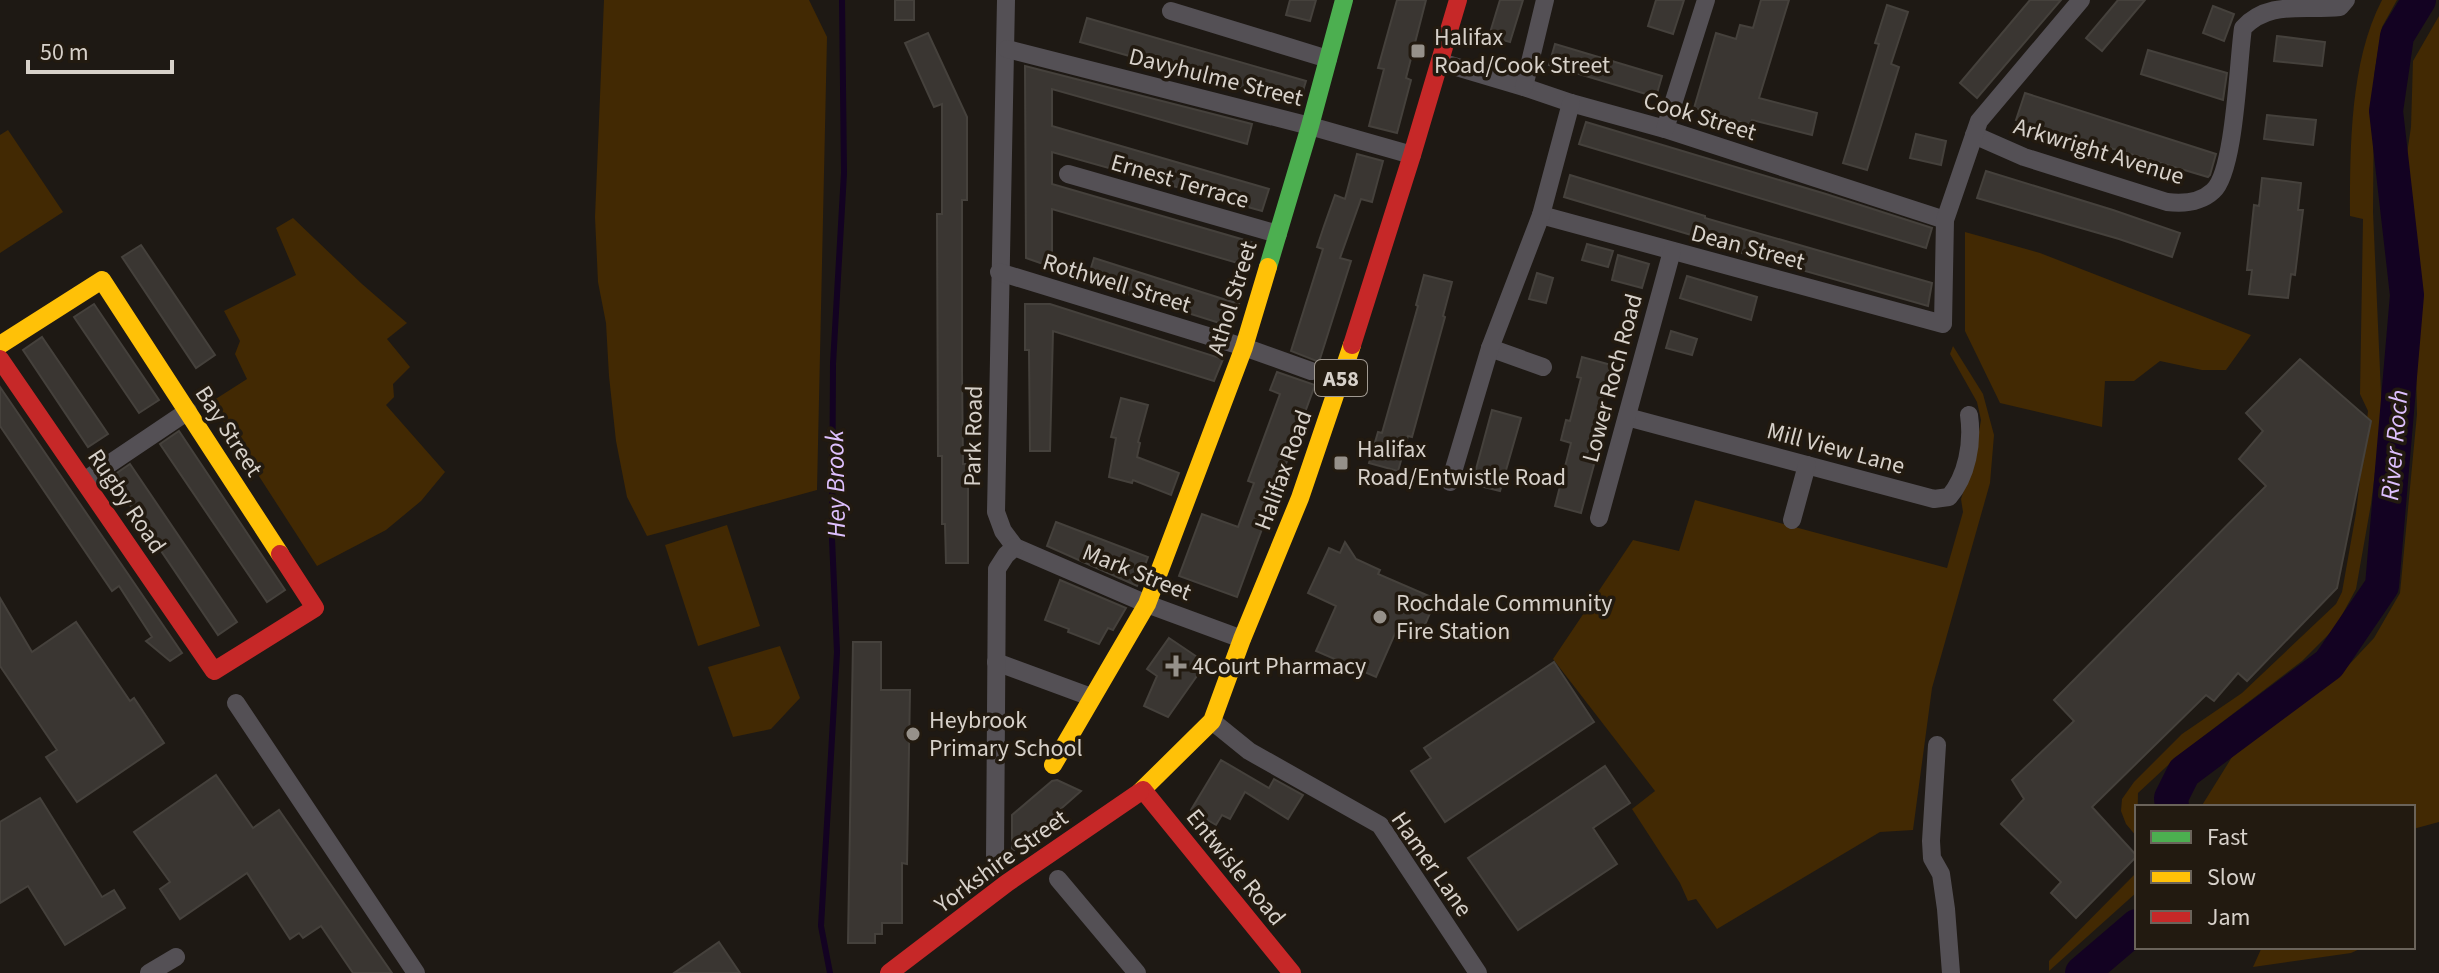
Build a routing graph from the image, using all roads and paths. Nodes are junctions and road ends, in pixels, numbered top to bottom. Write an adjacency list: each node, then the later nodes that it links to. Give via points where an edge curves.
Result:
1 (1006, 0): 9 (street, Park Road)
2 (1344, 0): 10 (main road, Athol Street)
3 (1458, 0): 11 (main road, Halifax Road / A58)
4 (1545, 0): 12 (street)
5 (1706, 0): 15 (street)
6 (2081, 0): 16 (street, via 1979,121)
7 (2346, 0): 16 (street, Arkwright Avenue, via 2340,7 2284,4 2252,15 2243,28 2223,179 2199,200 2167,202 2024,157)
8 (1171, 11): 10 (street)
9 (1007, 49): 14 (street, Davyhulme Street); 23 (street, Park Road)
10 (1328, 59): 14 (main road, Athol Street)
11 (1440, 62): 12 (street, Cook Street); 17 (main road, Halifax Road / A58)
12 (1524, 87): 13 (street, Cook Street)
13 (1571, 103): 15 (street, Cook Street); 19 (street)
14 (1310, 126): 17 (street, Davyhulme Street); 21 (main road, Athol Street)
15 (1665, 129): 20 (street, Cook Street)
16 (1974, 135): 20 (street)
17 (1412, 155): 40 (main road, Halifax Road / A58, via 1304,485)
18 (1068, 174): 21 (street, Ernest Terrace)
19 (1541, 215): 22 (street, Dean Street); 26 (street)
20 (1945, 220): 22 (street, Dean Street, via 1943,324)
21 (1278, 234): 25 (main road, Athol Street)
22 (1672, 251): 32 (street, Lower Roch Road)
23 (999, 272): 25 (street, Rothwell Street); 38 (street, Park Road, via 996,512)
24 (0, 345): 30 (main road, Bay Street, via 102,280)
25 (1244, 347): 29 (street, Rothwell Street); 39 (main road, Athol Street)
26 (1490, 348): 28 (street); 35 (street)
27 (0, 359): 34 (main road, Rugby Road)
28 (1543, 367)
29 (1311, 371)
30 (188, 411): 34 (street); 42 (main road, Bay Street, via 315,608)
31 (1969, 415): 33 (street, Mill View Lane, via 1964,472 1949,497 1934,499)
32 (1627, 417): 33 (street, Mill View Lane); 36 (street, Lower Roch Road)
33 (1807, 465): 37 (street)
34 (84, 481): 42 (main road, Rugby Road)
35 (1450, 482)
36 (1599, 518)
37 (1792, 520)
38 (1015, 547): 39 (street, Mark Street); 41 (street, via 997,569)
39 (1147, 604): 40 (street, Mark Street); 43 (main road, Athol Street)
40 (1242, 639): 45 (main road, Halifax Road / A58)
41 (996, 662): 43 (street); 49 (street)
42 (214, 671)
43 (1091, 697): 47 (main road, Athol Street)
44 (236, 703): 53 (street)
45 (1212, 721): 48 (main road, Halifax Road / A58); 57 (street, Hamer Lane, via 1249,751 1380,825)
46 (1937, 745): 58 (street, via 1932,858 1941,874)
47 (1053, 765)
48 (1143, 790): 54 (main road, Yorkshire Street / A58, via 1007,883); 56 (main road, Entwisle Road)
49 (995, 859)
50 (1058, 879): 55 (street)
51 (176, 957): 52 (street)
52 (149, 973)
53 (416, 973)
54 (889, 973)
55 (1137, 973)
56 (1292, 973)
57 (1478, 973)
58 (1951, 973)

